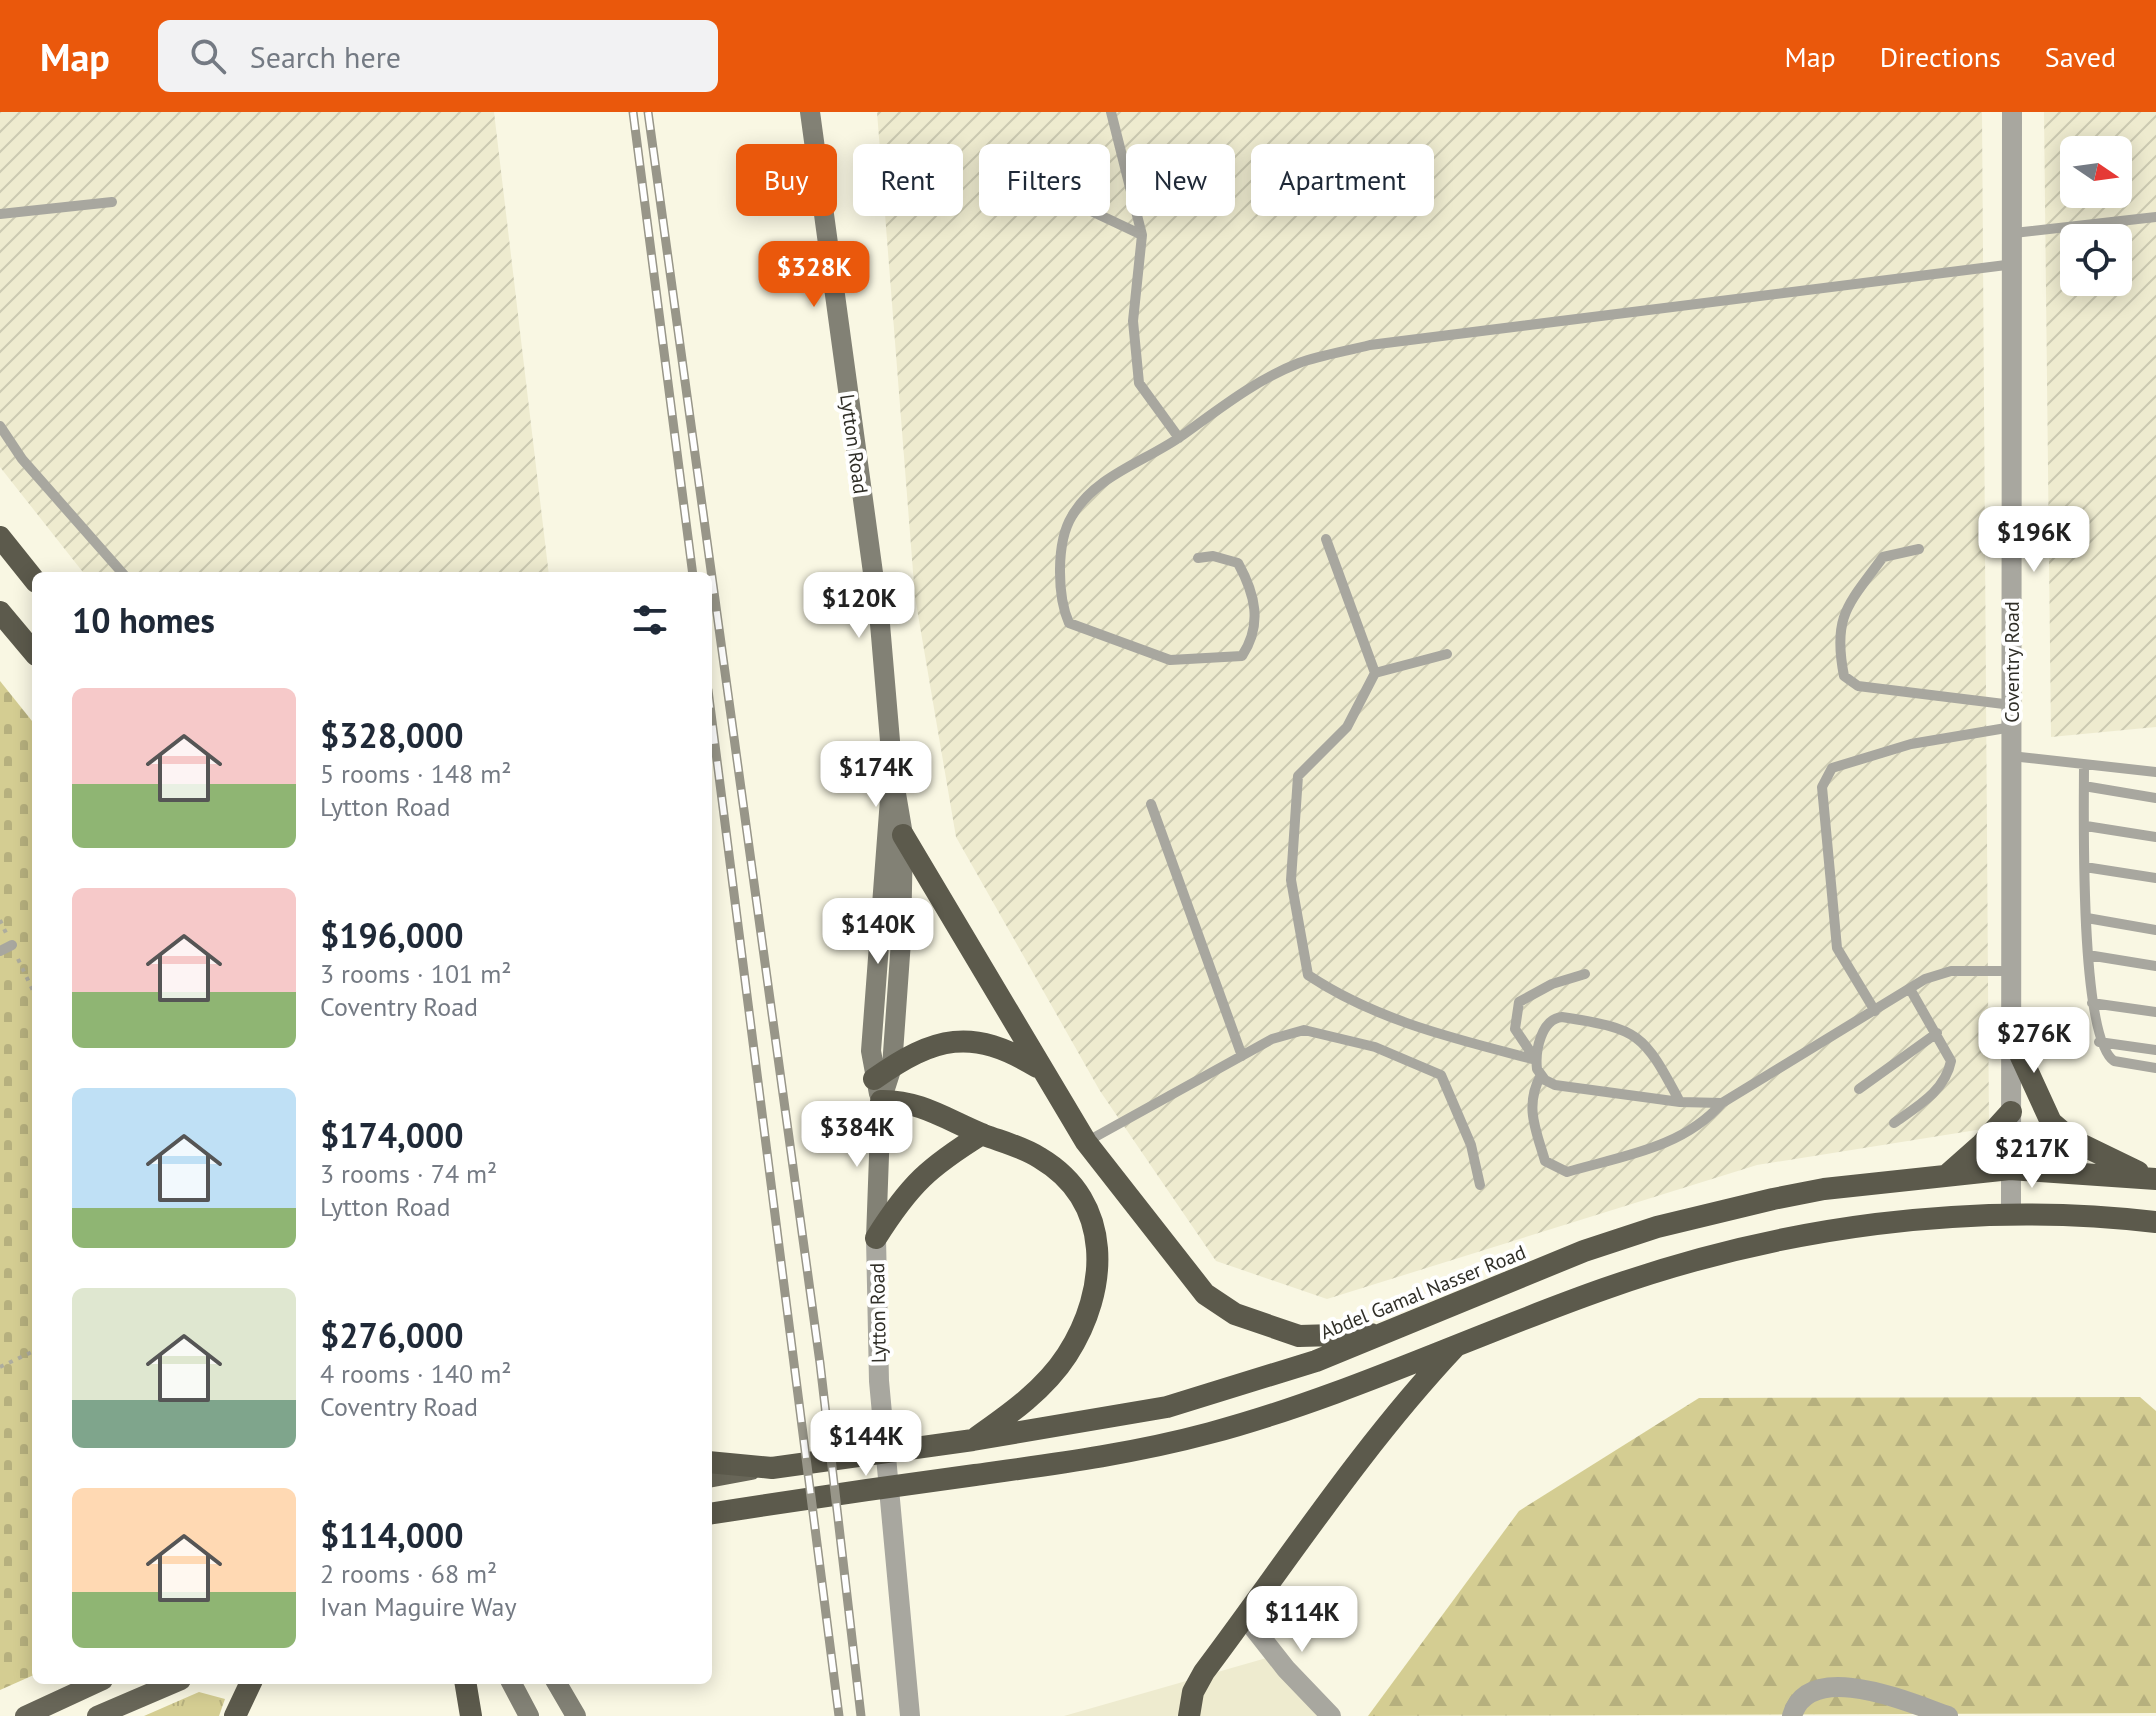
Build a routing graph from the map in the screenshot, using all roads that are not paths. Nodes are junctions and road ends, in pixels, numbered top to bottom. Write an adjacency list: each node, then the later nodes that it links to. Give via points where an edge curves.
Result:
1 (810, 112): 28 (main road, Lytton Road, via 880,624)
2 (1111, 112): 9 (lane)
3 (2012, 112): 8 (street, Coventry Road)
4 (112, 202): 5 (lane)
5 (0, 214)
6 (1102, 216): 9 (lane)
7 (2156, 217): 8 (lane)
8 (2014, 233): 10 (street, Coventry Road)
9 (1142, 235): 12 (lane, via 1133,321 1139,383)
10 (2014, 264): 12 (lane, via 1370,345 1300,363 1254,386); 23 (street, Coventry Road)
11 (0, 426): 17 (lane, via 22,459)
12 (1179, 438): 16 (lane, via 1096,487 1071,517 1058,588 1069,623 1170,660 1242,656 1251,643 1256,615 1251,587 1238,563)
13 (0, 537): 18 (highway)
14 (1326, 539): 22 (lane)
15 (1919, 549): 23 (lane, via 1883,557 1844,612 1837,641 1844,676 1858,686)
16 (1198, 558)
17 (121, 572)
18 (32, 577)
19 (0, 612): 20 (highway)
20 (32, 650)
21 (1447, 654): 22 (lane)
22 (1375, 673): 54 (lane, via 1347,727 1298,776 1291,880 1308,975 1391,1019)
23 (2012, 705): 24 (street, Coventry Road)
24 (2012, 727): 25 (street, Coventry Road); 47 (lane, via 1911,744 1832,768 1822,787 1837,948)
25 (2011, 756): 26 (lane); 43 (street, Coventry Road)
26 (2084, 765): 27 (lane); 29 (lane)
27 (2156, 772)
28 (893, 776): 33 (main road, Lytton Road); 57 (main road, Lytton Road, via 871,1051)
29 (2084, 786): 30 (lane); 32 (lane)
30 (2156, 798)
31 (1151, 804): 53 (lane)
32 (2086, 826): 34 (lane); 35 (lane)
33 (903, 835): 55 (highway); 57 (main road, Lytton Road, via 901,941)
34 (2156, 837)
35 (2085, 867): 36 (lane); 37 (lane)
36 (2156, 878)
37 (2087, 918): 38 (lane); 41 (lane)
38 (2156, 930)
39 (12, 945): 40 (lane)
40 (0, 951)
41 (2088, 955): 42 (lane); 46 (lane)
42 (2156, 966)
43 (2012, 971): 45 (lane, via 1951,971); 50 (street, Coventry Road)
44 (1585, 974): 54 (lane, via 1519,1002 1515,1029)
45 (1910, 989): 47 (lane); 49 (lane)
46 (2092, 1003): 48 (lane); 51 (lane)
47 (1875, 1011): 62 (lane)
48 (2156, 1012)
49 (1937, 1033): 59 (lane); 64 (lane, via 1949,1051 1949,1075 1932,1096)
50 (2012, 1037): 63 (street, Coventry Road); 69 (highway, via 2035,1091 2060,1131)
51 (2099, 1042): 52 (lane); 56 (lane, via 2114,1061)
52 (2156, 1050)
53 (1242, 1056): 66 (lane); 70 (lane, via 1272,1039 1304,1030 1375,1047 1441,1075 1471,1145)
54 (1536, 1060): 58 (lane); 61 (lane, via 1545,1027 1555,1018 1612,1025 1652,1050)
55 (1040, 1068): 57 (highway, via 1007,1048 965,1041 927,1048); 66 (highway)
56 (2156, 1068)
57 (883, 1073): 60 (main road, Lytton Road)
58 (1541, 1075): 61 (lane, via 1565,1088); 62 (lane, via 1530,1112 1545,1161 1567,1172 1662,1145 1706,1121)
59 (1859, 1089)
60 (881, 1101): 65 (highway, via 917,1105); 73 (main road, Lytton Road)
61 (1680, 1102): 62 (lane)
62 (1722, 1103)
63 (2011, 1112): 67 (street, Coventry Road); 68 (highway)
64 (1894, 1123)
65 (982, 1134): 73 (highway, via 923,1173); 76 (highway, via 1042,1159 1066,1179 1092,1217 1100,1265 1095,1293 1066,1357 1020,1406)
66 (1086, 1142): 74 (highway, via 1195,1283 1235,1314 1299,1336)
67 (2010, 1169): 68 (highway, Abdel Gamal Nasser Road); 69 (highway, Abdel Gamal Nasser Road); 71 (street, Coventry Road)
68 (1947, 1175): 74 (highway, Abdel Gamal Nasser Road, via 1824,1189 1657,1227 1584,1251)
69 (2153, 1178)
70 (1480, 1185)
71 (2011, 1211): 72 (highway); 75 (highway, via 1761,1243 1604,1288)
72 (2156, 1222)
73 (876, 1238): 94 (street, Lytton Road, via 879,1381)
74 (1387, 1334): 76 (highway, Abdel Gamal Nasser Road, via 1167,1407)
75 (1459, 1344): 80 (highway, via 1285,1409 1128,1453); 81 (highway, via 1417,1387)
76 (973, 1440): 78 (highway, Abdel Gamal Nasser Road)
77 (712, 1462): 78 (highway)
78 (764, 1468): 79 (main road, Abdel Gamal Nasser Road)
79 (712, 1477)
80 (712, 1513)
81 (1245, 1617): 95 (highway, via 1204,1672); 96 (street)
82 (94, 1684): 88 (main road)
83 (172, 1684): 89 (main road)
84 (250, 1684): 90 (highway)
85 (466, 1684): 91 (highway)
86 (512, 1684): 92 (main road)
87 (557, 1684): 93 (main road)
88 (25, 1716)
89 (97, 1716)
90 (235, 1716)
91 (471, 1716)
92 (529, 1716)
93 (576, 1716)
94 (910, 1716)
95 (1189, 1716)
96 (1331, 1716)
97 (1792, 1716): 98 (street, via 1811,1692 1833,1687 1888,1696)
98 (1948, 1716)

